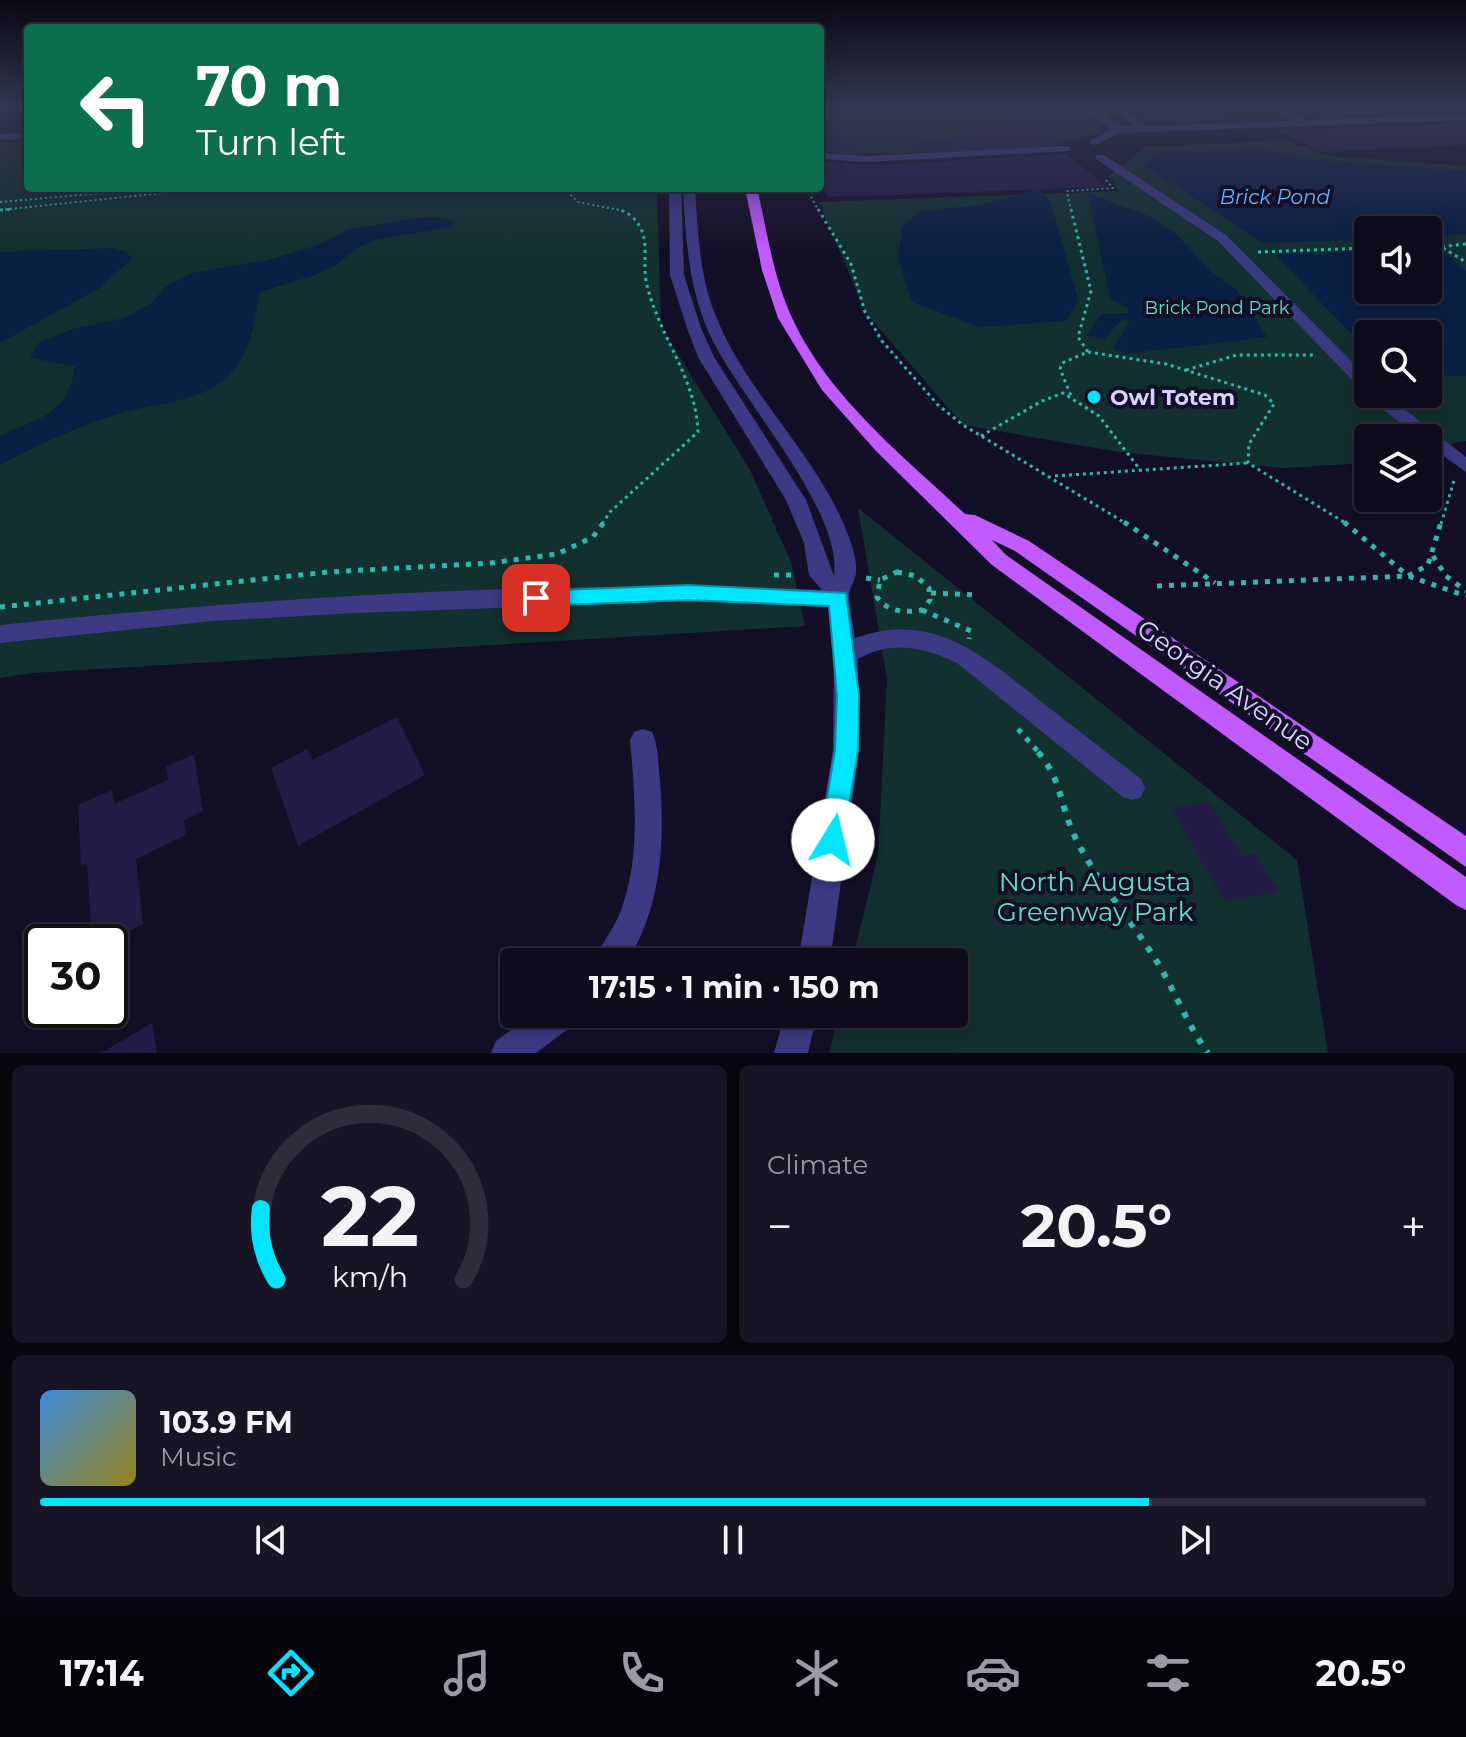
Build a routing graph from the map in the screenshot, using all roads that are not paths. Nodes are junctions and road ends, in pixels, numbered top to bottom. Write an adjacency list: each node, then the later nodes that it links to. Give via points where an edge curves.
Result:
1 (1035, 154): 3 (street)
2 (1111, 154): 7 (street, via 1222,238)
3 (824, 156)
4 (675, 192): 11 (street, via 677,275 694,328 713,368 796,500 814,543 820,575)
5 (689, 192): 11 (street, via 693,259 708,315 745,386 823,501 842,547 846,575)
6 (751, 192): 10 (main road, Georgia Avenue, via 784,317 806,353 859,422)
7 (1354, 373)
8 (1391, 408): 9 (street)
9 (1462, 469)
10 (958, 515): 16 (main road, Georgia Avenue, via 1022,546); 17 (main road, Georgia Avenue, via 999,560)
11 (838, 596): 12 (street, via 688,593 354,605 213,612); 13 (street)
12 (0, 634)
13 (846, 654): 15 (street, via 883,638 926,639 965,656); 19 (street, via 846,750)
14 (643, 740): 18 (street, via 648,824 643,889)
15 (1132, 788)
16 (1466, 853)
17 (1466, 895)
18 (617, 948)
19 (816, 948)
20 (541, 1028): 22 (street)
21 (797, 1028): 23 (street)
22 (508, 1053)
23 (791, 1053)

